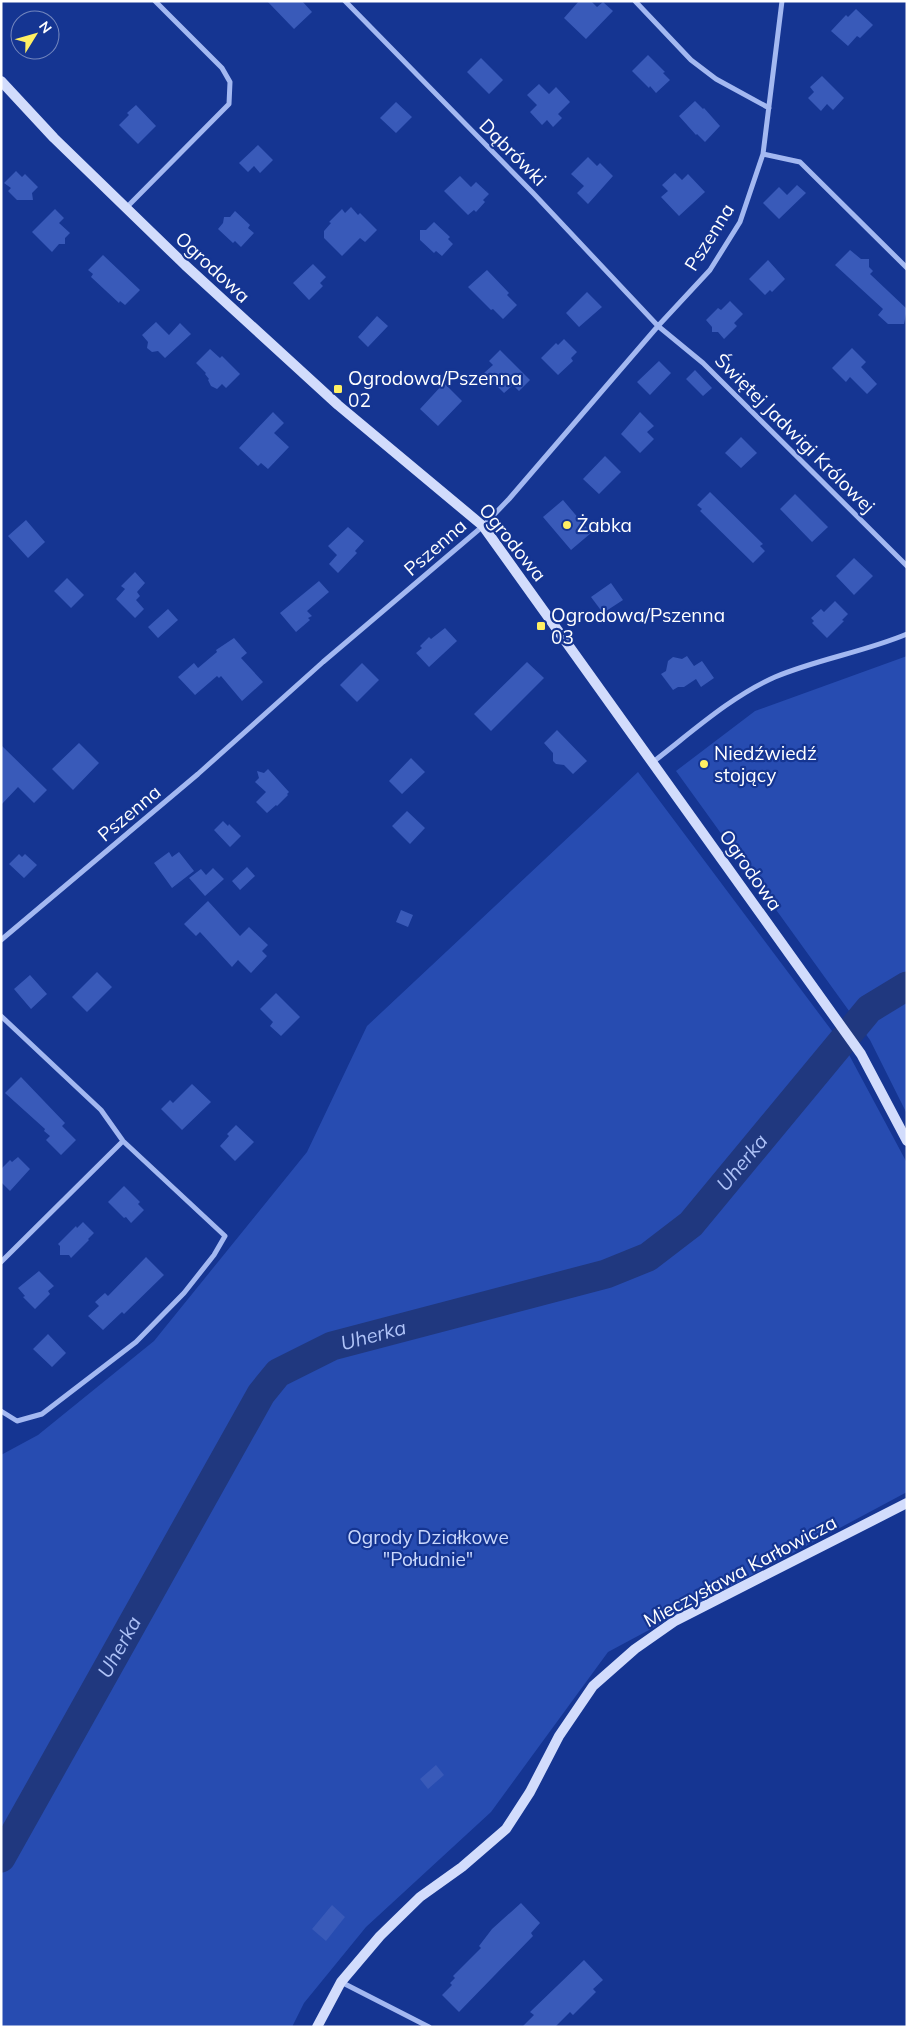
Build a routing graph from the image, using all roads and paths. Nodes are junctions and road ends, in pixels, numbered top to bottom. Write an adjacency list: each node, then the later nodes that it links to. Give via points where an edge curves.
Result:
1 (155, 1): 8 (street, via 222,68 230,82 229,104)
2 (345, 1): 10 (street, Dąbrówki, via 533,192)
3 (634, 1): 6 (street, via 692,60 716,79)
4 (782, 1): 6 (street, Pszenna)
5 (1, 81): 8 (street, Ogrodowa)
6 (769, 108): 7 (street, Pszenna)
7 (764, 154): 9 (street, via 800,162); 10 (street, Pszenna, via 740,222 710,270)
8 (126, 208): 11 (street, Ogrodowa, via 338,405)
9 (907, 268)
10 (658, 326): 11 (street, Pszenna); 12 (street, Świętej Jadwigi Królowej, via 703,363)
11 (483, 526): 14 (street, Ogrodowa); 15 (street, Pszenna)
12 (907, 566)
13 (907, 634): 14 (street, via 788,672 762,684 728,704)
14 (653, 762): 18 (street, Ogrodowa, via 861,1054)
15 (1, 940)
16 (1, 1016): 17 (street, via 101,1110)
17 (123, 1141): 19 (street); 20 (street, via 225,1236 184,1293 136,1342 42,1414 17,1421)
18 (907, 1141)
19 (1, 1262)
20 (1, 1411)
21 (907, 1503): 22 (street, Mieczysława Karłowicza, via 675,1621 634,1648 593,1686 559,1736 530,1792 506,1829 420,1897 380,1936)
22 (341, 1982): 23 (street, Mieczysława Karłowicza); 24 (street)
23 (317, 2027)
24 (429, 2027)

